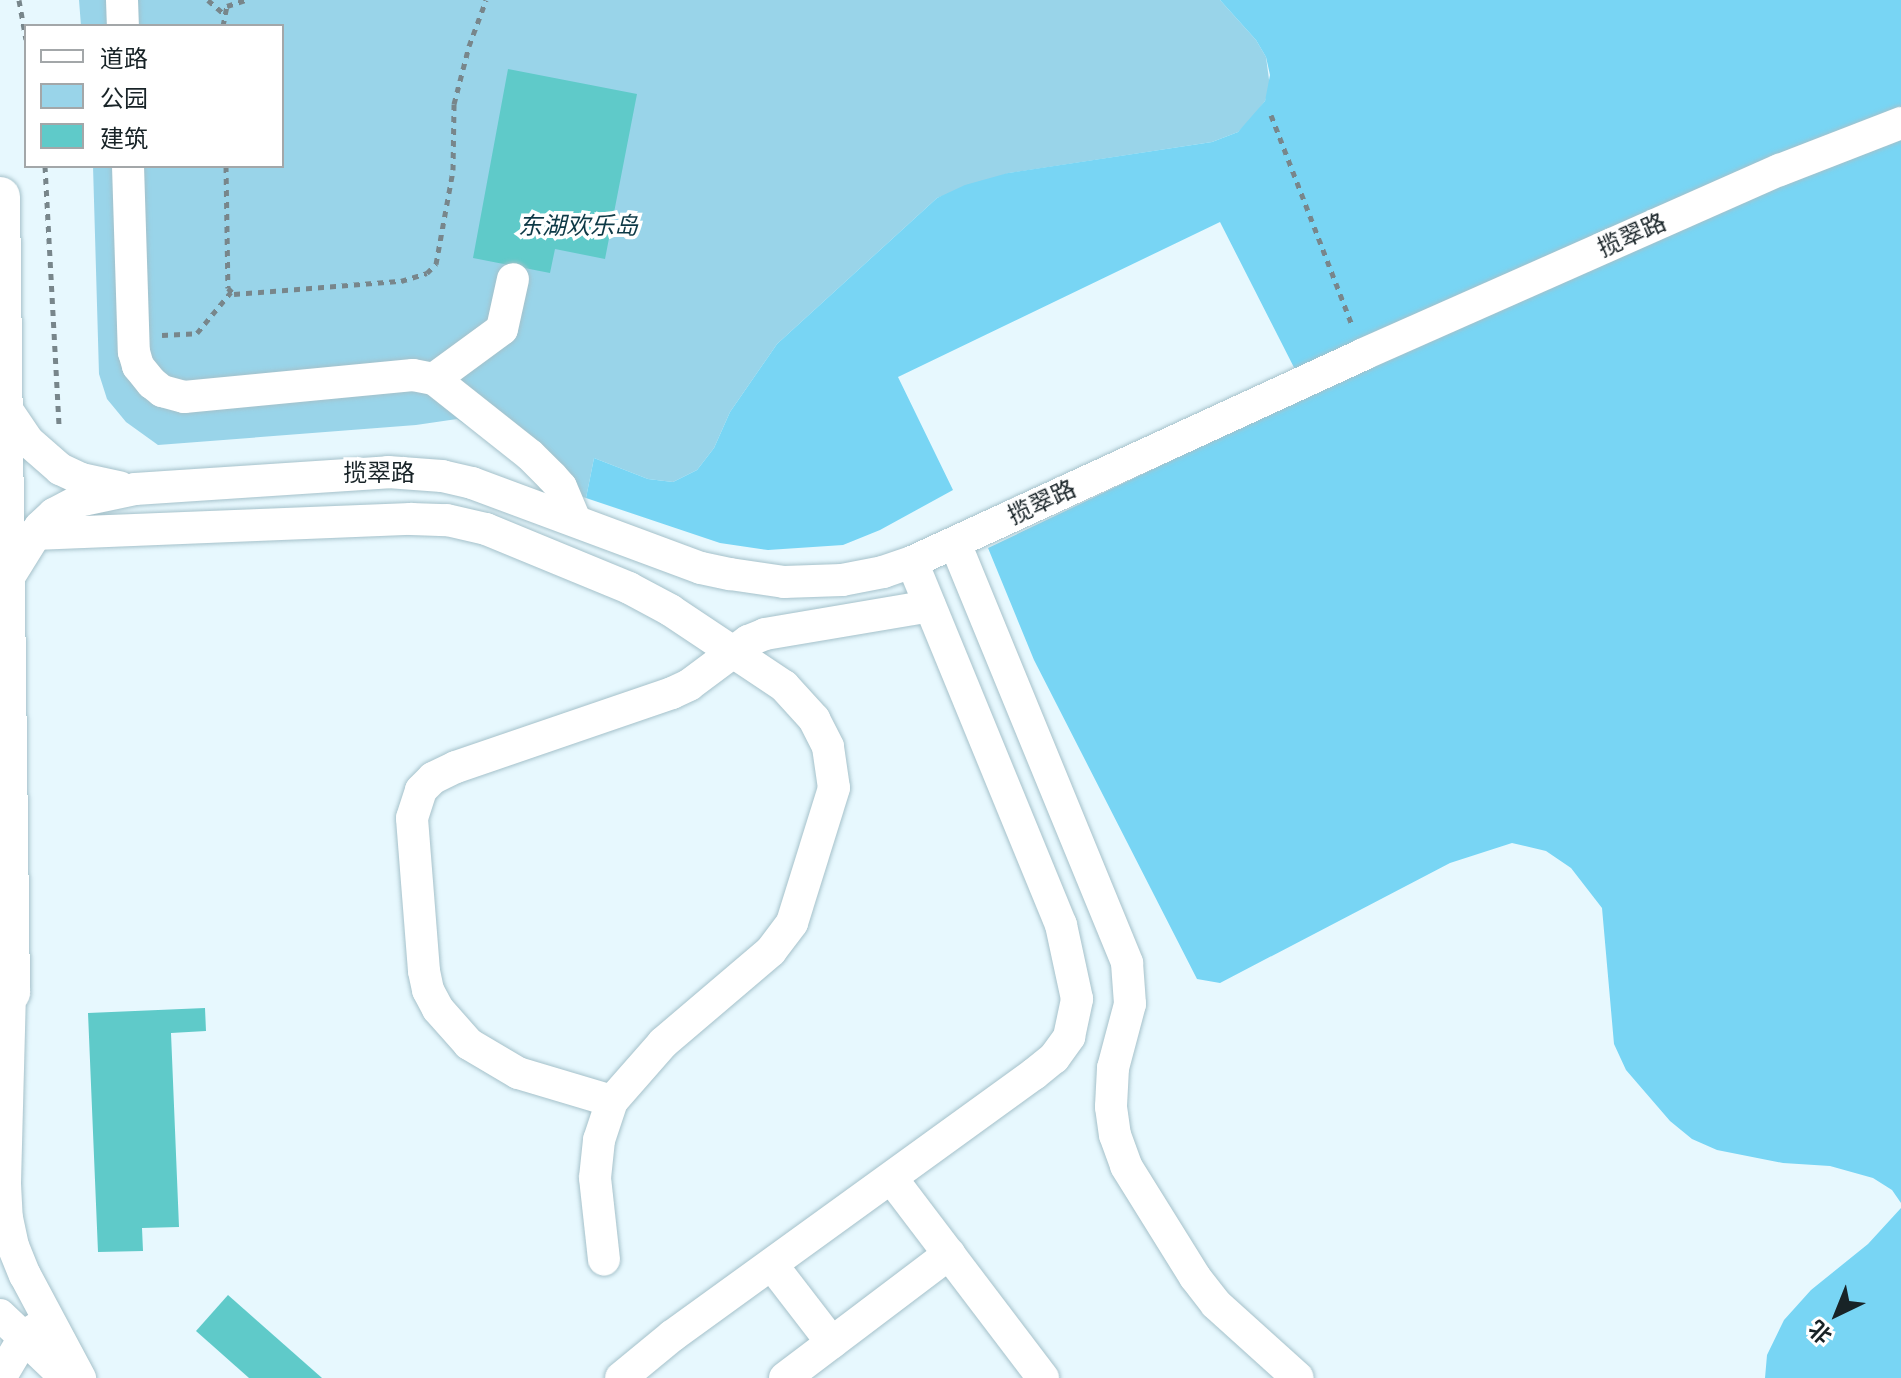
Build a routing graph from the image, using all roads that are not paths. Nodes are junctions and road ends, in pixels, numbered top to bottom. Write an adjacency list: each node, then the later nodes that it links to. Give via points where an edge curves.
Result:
1 (122, 0): 2 (street)
2 (123, 24)
3 (1901, 123): 12 (street, 揽翠路, via 1780,170 1364,354)
4 (128, 168): 7 (street, via 133,336 143,375 174,396 413,375)
5 (0, 197): 8 (main road)
6 (513, 279): 7 (street, via 502,329)
7 (434, 379): 10 (street, via 552,477)
8 (5, 407): 9 (street, 揽翠路, via 28,441 60,469); 14 (main road)
9 (135, 489): 10 (street, 揽翠路, via 412,472 472,483); 11 (street, 揽翠路, via 65,507)
10 (575, 520): 13 (street, 揽翠路, via 701,568 784,582 842,580)
11 (34, 534): 14 (street, 揽翠路); 16 (street, via 447,520 486,529 629,588)
12 (955, 543): 13 (street, 揽翠路); 31 (street, via 1127,963 1130,1004 1113,1068 1111,1107 1126,1166 1209,1295)
13 (912, 562): 15 (street)
14 (7, 580): 17 (main road)
15 (930, 606): 16 (street, via 765,634); 19 (street, via 1061,925 1077,999 1069,1037 1054,1058)
16 (734, 650): 18 (street, via 784,686 814,719 833,763 832,802 792,923 782,938 663,1043); 18 (street, via 672,693 456,767 433,778 415,801 424,971 438,1009 469,1044 518,1073)
17 (5, 997): 23 (street, via 5,1184)
18 (612, 1101): 21 (street, via 599,1140 595,1178)
19 (892, 1179): 20 (street); 22 (street)
20 (949, 1254): 24 (street); 30 (street)
21 (604, 1260)
22 (772, 1265): 24 (street); 28 (street)
23 (16, 1325): 25 (street); 26 (street); 27 (street)
24 (832, 1343): 29 (street)
25 (0, 1378)
26 (65, 1378)
27 (80, 1378)
28 (621, 1378)
29 (785, 1378)
30 (1043, 1378)
31 (1298, 1378)

